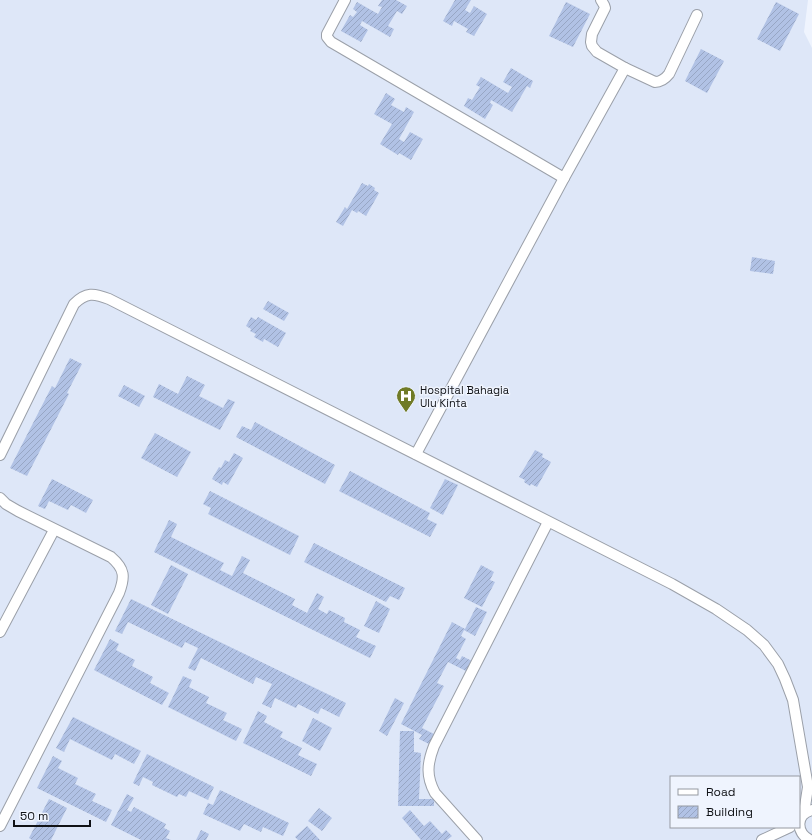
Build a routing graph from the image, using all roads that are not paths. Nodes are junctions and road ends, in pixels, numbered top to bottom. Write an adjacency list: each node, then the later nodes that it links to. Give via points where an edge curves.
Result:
1 (346, 0): 5 (street, via 327,34 331,42)
2 (601, 0): 4 (street, via 605,8 592,34 592,46)
3 (697, 15): 4 (street, via 666,78 655,82)
4 (625, 68): 5 (street)
5 (564, 178): 6 (street)
6 (416, 454): 7 (street, via 95,294 84,296 74,304); 9 (street)
7 (0, 456)
8 (0, 498): 10 (street, via 6,504)
9 (548, 522): 12 (street, via 716,609 764,645 778,664 793,700); 16 (street, via 430,755 429,776 435,793)
10 (54, 530): 11 (street); 14 (street, via 117,562 122,569 122,584)
11 (0, 632)
12 (810, 791): 13 (street)
13 (804, 817): 18 (street, via 801,833)
14 (0, 826)
15 (788, 828): 17 (street)
16 (477, 840)
17 (762, 840)
18 (809, 840)

